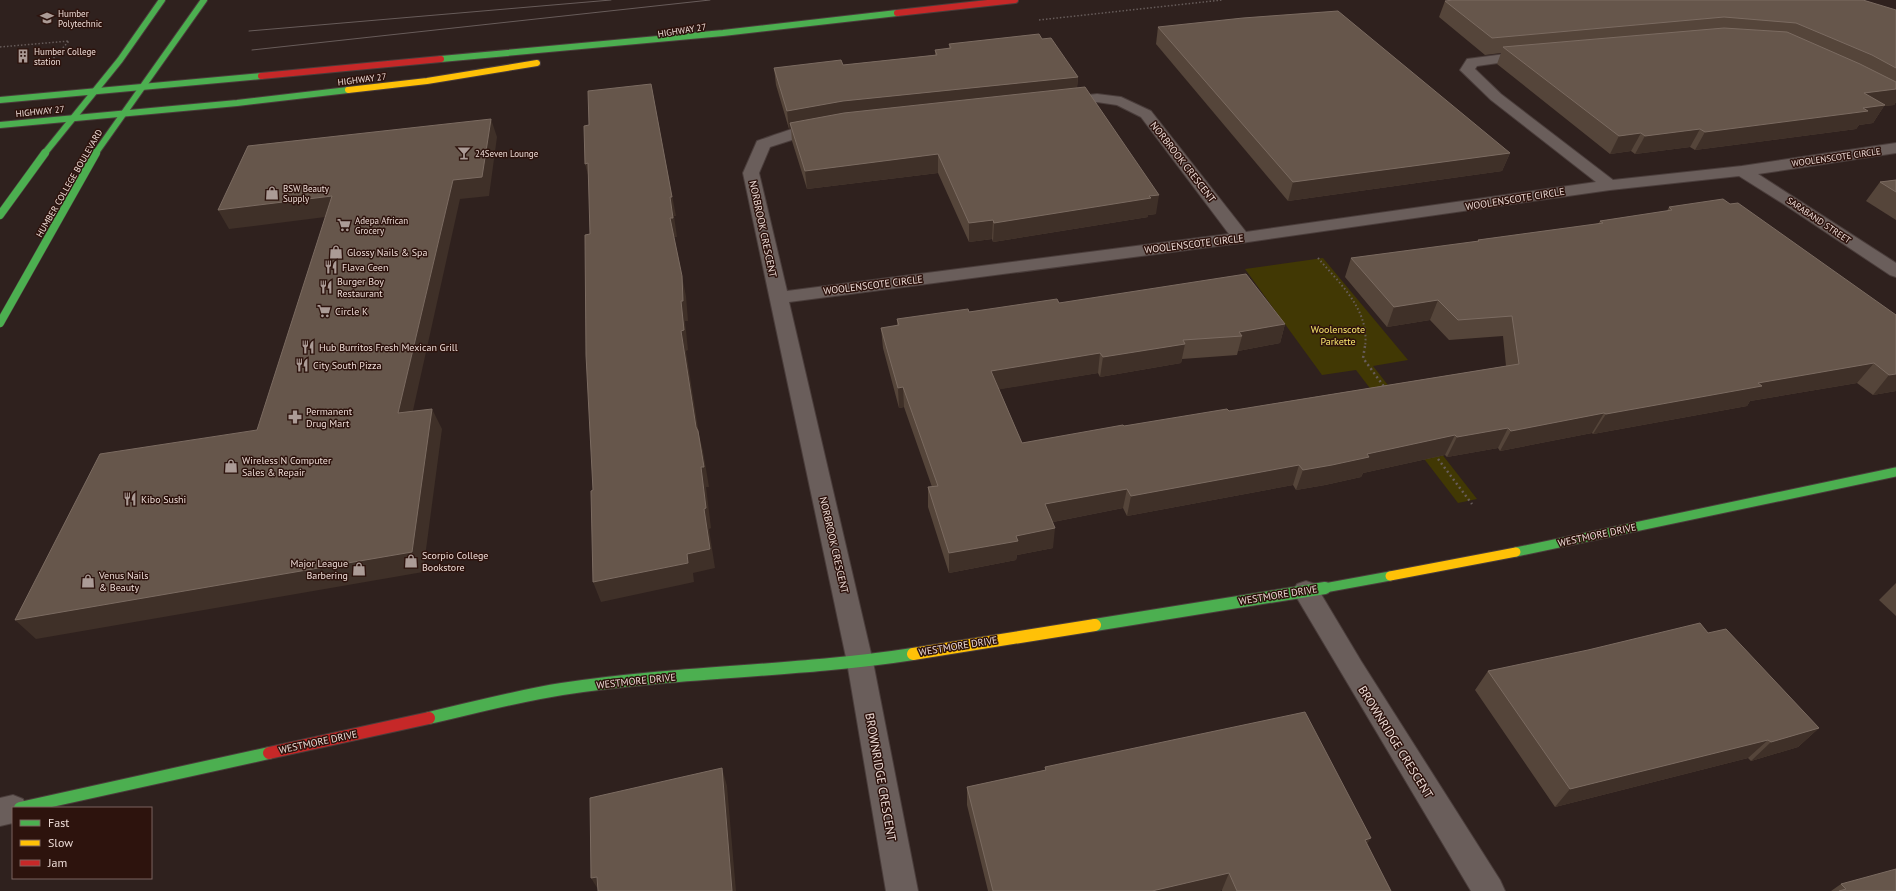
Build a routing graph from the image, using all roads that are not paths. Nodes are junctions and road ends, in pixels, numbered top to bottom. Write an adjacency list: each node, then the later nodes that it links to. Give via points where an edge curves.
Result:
1 (162, 0): 9 (street)
2 (204, 0): 8 (street, HUMBER COLLEGE BOULEVARD)
3 (1015, 0): 4 (street, HIGHWAY 27)
4 (723, 33): 6 (street, HIGHWAY 27); 8 (street, HIGHWAY 27)
5 (1538, 54): 18 (street, via 1472,62 1467,70 1496,97)
6 (591, 55)
7 (544, 62): 12 (street, HIGHWAY 27, via 428,81)
8 (144, 86): 9 (street, HIGHWAY 27); 12 (street, HUMBER COLLEGE BOULEVARD)
9 (95, 91): 10 (street, HIGHWAY 27); 13 (street)
10 (0, 100)
11 (1050, 103): 20 (street, NORBROOK CRESCENT, via 1097,98 1121,101 1146,114)
12 (124, 113): 13 (street, HIGHWAY 27); 23 (street, HUMBER COLLEGE BOULEVARD, via 101,144)
13 (73, 118): 14 (street, HIGHWAY 27); 19 (street)
14 (0, 125)
15 (837, 126): 22 (street, NORBROOK CRESCENT, via 798,133 763,144 751,173)
16 (1896, 148): 17 (street, WOOLENSCOTE CIRCLE)
17 (1742, 171): 18 (street, WOOLENSCOTE CIRCLE); 21 (street, SARABAND STREET)
18 (1610, 185): 20 (street, WOOLENSCOTE CIRCLE)
19 (0, 215)
20 (1241, 238): 22 (street, WOOLENSCOTE CIRCLE)
21 (1896, 271)
22 (778, 298): 26 (street, NORBROOK CRESCENT)
23 (0, 323)
24 (1896, 472): 25 (street, WESTMORE DRIVE, via 1527,550)
25 (1306, 591): 26 (street, WESTMORE DRIVE); 31 (street, BROWNRIDGE CRESCENT)
26 (860, 662): 27 (street, WESTMORE DRIVE, via 724,671 561,689); 30 (street, BROWNRIDGE CRESCENT)
27 (25, 807)
28 (12, 810): 29 (street)
29 (0, 812)
30 (902, 891)
31 (1489, 891)

